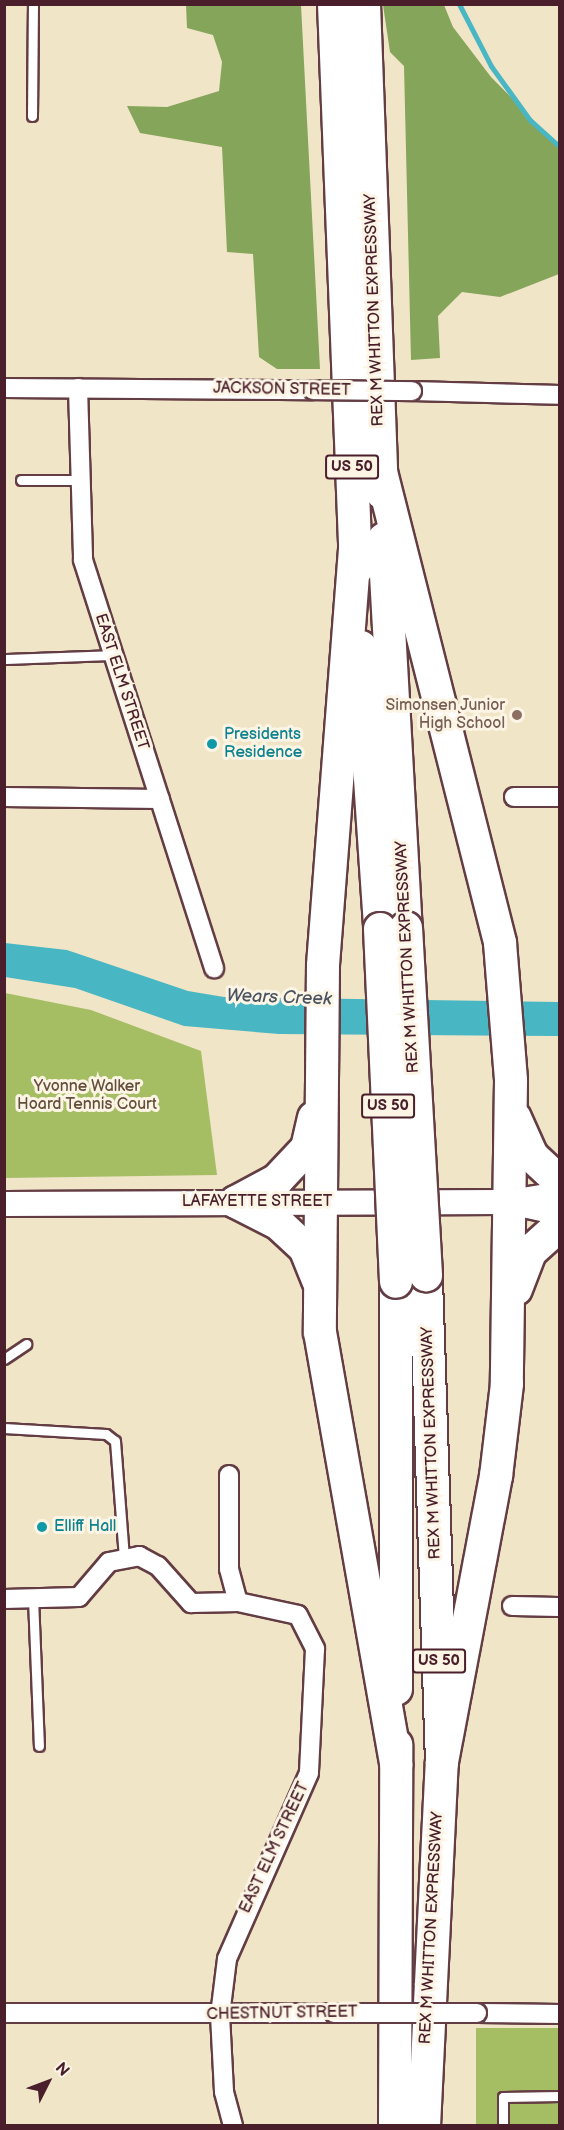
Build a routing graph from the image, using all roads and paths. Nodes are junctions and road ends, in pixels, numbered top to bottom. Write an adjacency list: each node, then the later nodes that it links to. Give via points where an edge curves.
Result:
1 (33, 4): 4 (lane)
2 (334, 4): 11 (highway, REX M WHITTON EXPRESSWAY / US 50)
3 (364, 4): 8 (highway, REX M WHITTON EXPRESSWAY / US 50)
4 (32, 116)
5 (4, 388): 6 (street, JACKSON STREET)
6 (78, 388): 7 (street, JACKSON STREET, bridge); 10 (street, EAST ELM STREET)
7 (560, 395)
8 (381, 472): 18 (highway, REX M WHITTON EXPRESSWAY / US 50); 20 (highway, via 500,943)
9 (21, 480): 10 (lane)
10 (78, 480): 12 (street, EAST ELM STREET, via 83,560)
11 (355, 549): 18 (highway, REX M WHITTON EXPRESSWAY / US 50); 21 (highway, via 323,966)
12 (112, 655): 13 (lane); 17 (street, EAST ELM STREET)
13 (4, 659)
14 (4, 797): 17 (street)
15 (514, 797): 16 (street)
16 (560, 797)
17 (160, 799): 19 (street, EAST ELM STREET)
18 (393, 929): 43 (highway, REX M WHITTON EXPRESSWAY / US 50, bridge, via 426,1275); 44 (highway, REX M WHITTON EXPRESSWAY / US 50, bridge)
19 (214, 968)
20 (511, 1088): 22 (highway, via 518,1133); 26 (highway)
21 (319, 1097): 24 (highway); 25 (highway, via 307,1148 277,1180)
22 (560, 1182)
23 (560, 1194): 26 (main road, LAFAYETTE STREET)
24 (325, 1201): 25 (main road, LAFAYETTE STREET); 26 (main road, LAFAYETTE STREET); 30 (highway)
25 (236, 1202): 27 (main road, LAFAYETTE STREET); 30 (highway, via 279,1224 305,1248)
26 (510, 1202): 28 (main road, LAFAYETTE STREET); 31 (highway)
27 (4, 1204)
28 (560, 1213)
29 (560, 1225): 31 (highway, via 530,1251)
30 (319, 1284): 44 (highway, via 320,1332 345,1495)
31 (511, 1307): 43 (highway, via 496,1476)
32 (26, 1344): 33 (lane)
33 (4, 1359)
34 (4, 1428): 36 (lane, via 106,1434 115,1441)
35 (229, 1475): 39 (street, via 229,1569)
36 (124, 1559): 37 (street, via 109,1562 79,1598); 39 (street, EAST ELM STREET, via 139,1556 158,1566 190,1603)
37 (33, 1598): 38 (street); 42 (lane)
38 (4, 1599)
39 (238, 1602): 47 (street, EAST ELM STREET, via 298,1616 315,1649 314,1672 309,1773 227,1959)
40 (512, 1606): 41 (street)
41 (560, 1606)
42 (39, 1746)
43 (442, 1762): 51 (highway, REX M WHITTON EXPRESSWAY / US 50)
44 (396, 1765): 50 (highway, REX M WHITTON EXPRESSWAY / US 50)
45 (4, 2013): 47 (street, CHESTNUT STREET)
46 (560, 2014): 47 (street, CHESTNUT STREET, bridge)
47 (220, 2015): 49 (street, EAST ELM STREET, via 224,2092)
48 (560, 2096): 52 (lane, via 503,2097)
49 (233, 2126)
50 (395, 2126)
51 (424, 2126)
52 (503, 2126)

